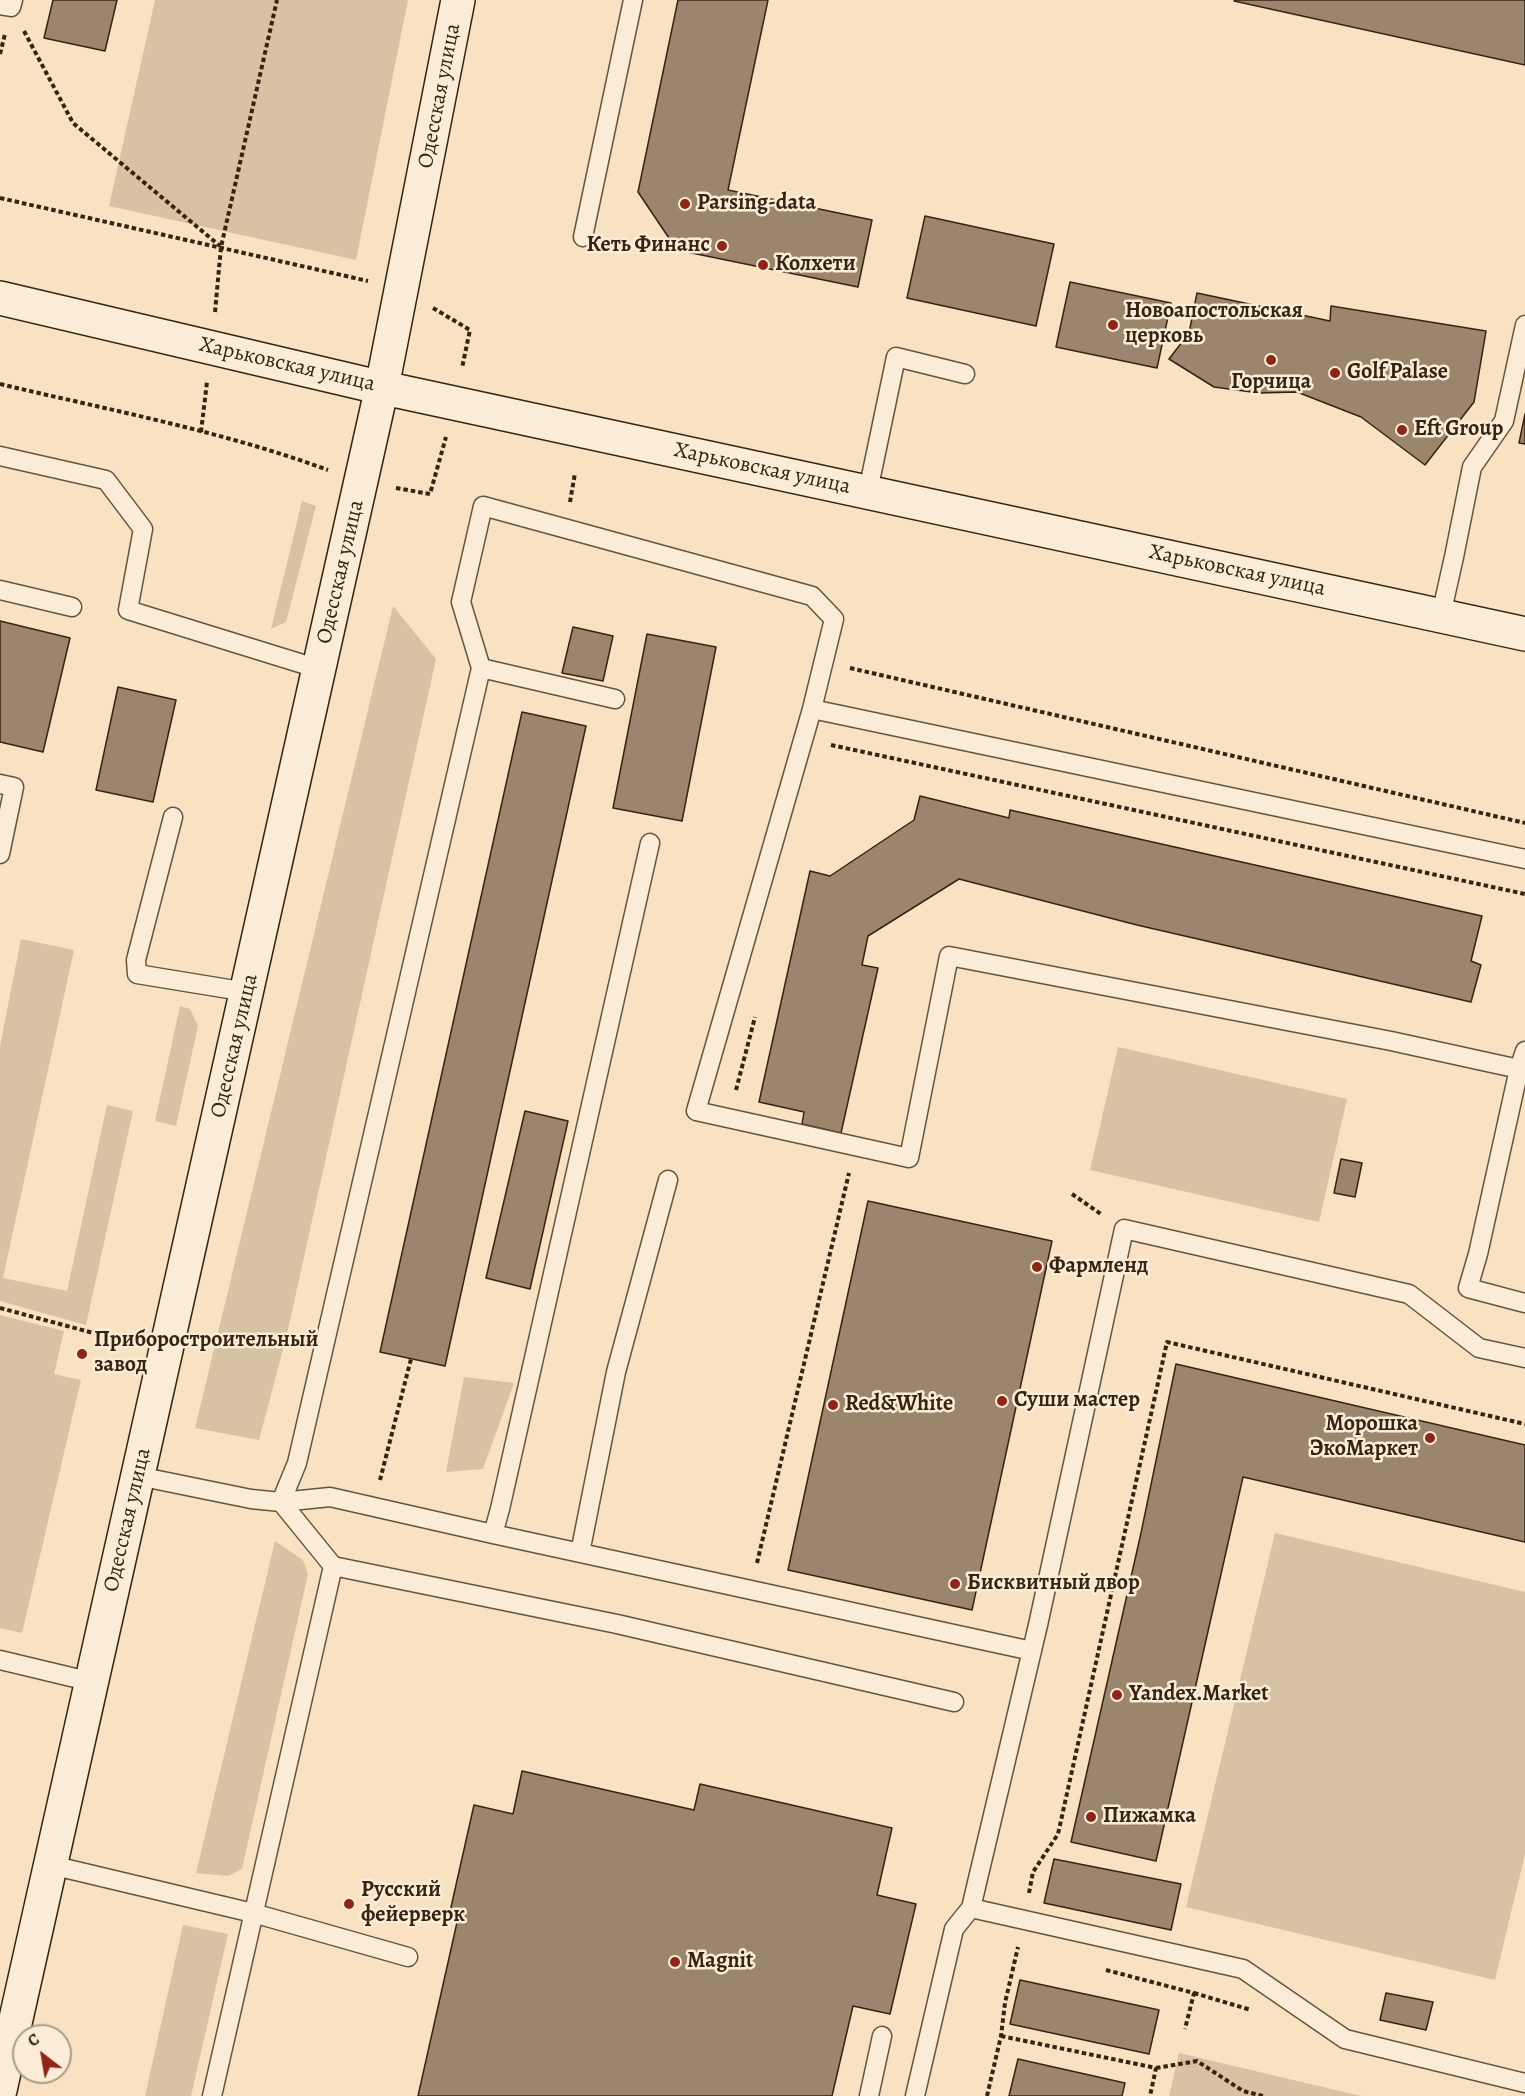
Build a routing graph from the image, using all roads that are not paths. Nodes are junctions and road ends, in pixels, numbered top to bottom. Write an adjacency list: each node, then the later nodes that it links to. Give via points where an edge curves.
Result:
1 (459, 0): 7 (street, Одесская улица)
2 (633, 0): 3 (lane)
3 (583, 237)
4 (0, 298): 7 (street, Харьковская улица)
5 (1525, 325): 12 (lane, via 1504,421 1472,467)
6 (965, 374): 9 (lane, via 896,357)
7 (382, 387): 9 (street, Харьковская улица); 15 (street, Одесская улица)
8 (0, 456): 15 (lane, via 106,480 143,529 128,610)
9 (867, 491): 12 (street, Харьковская улица)
10 (0, 590): 11 (lane)
11 (72, 607)
12 (1441, 615): 13 (street, Харьковская улица)
13 (1525, 634)
14 (481, 668): 16 (lane); 17 (lane, via 461,602 483,506 812,596 834,619); 30 (lane, via 297,1463)
15 (319, 669): 23 (street, Одесская улица)
16 (615, 699)
17 (812, 708): 22 (lane); 25 (lane, via 696,1111 909,1158 949,956)
18 (0, 784): 21 (lane, via 14,787)
19 (173, 817): 23 (lane, via 136,960 137,974)
20 (650, 843): 31 (lane)
21 (0, 854)
22 (1525, 859)
23 (247, 992): 29 (street, Одесская улица)
24 (1525, 1051): 25 (lane)
25 (1519, 1069): 27 (lane, via 1468,1288)
26 (668, 1180): 32 (lane, via 616,1372)
27 (1525, 1303)
28 (1525, 1358): 34 (lane, via 1479,1348 1409,1293 1124,1229)
29 (138, 1476): 30 (lane); 36 (street, Одесская улица)
30 (281, 1502): 31 (lane, via 330,1497); 33 (lane)
31 (493, 1534): 32 (lane)
32 (580, 1552): 34 (lane)
33 (333, 1566): 37 (lane, via 617,1624); 40 (lane)
34 (1032, 1651): 39 (lane)
35 (0, 1660): 36 (lane)
36 (92, 1682): 38 (street, Одесская улица)
37 (954, 1702)
38 (51, 1865): 40 (lane); 44 (street, Одесская улица)
39 (971, 1908): 43 (lane, via 1243,1969 1345,2039); 47 (lane, via 954,1929)
40 (253, 1913): 41 (lane); 45 (lane)
41 (408, 1957)
42 (882, 2036): 46 (lane)
43 (1525, 2083)
44 (0, 2090)
45 (212, 2096)
46 (868, 2096)
47 (915, 2096)

